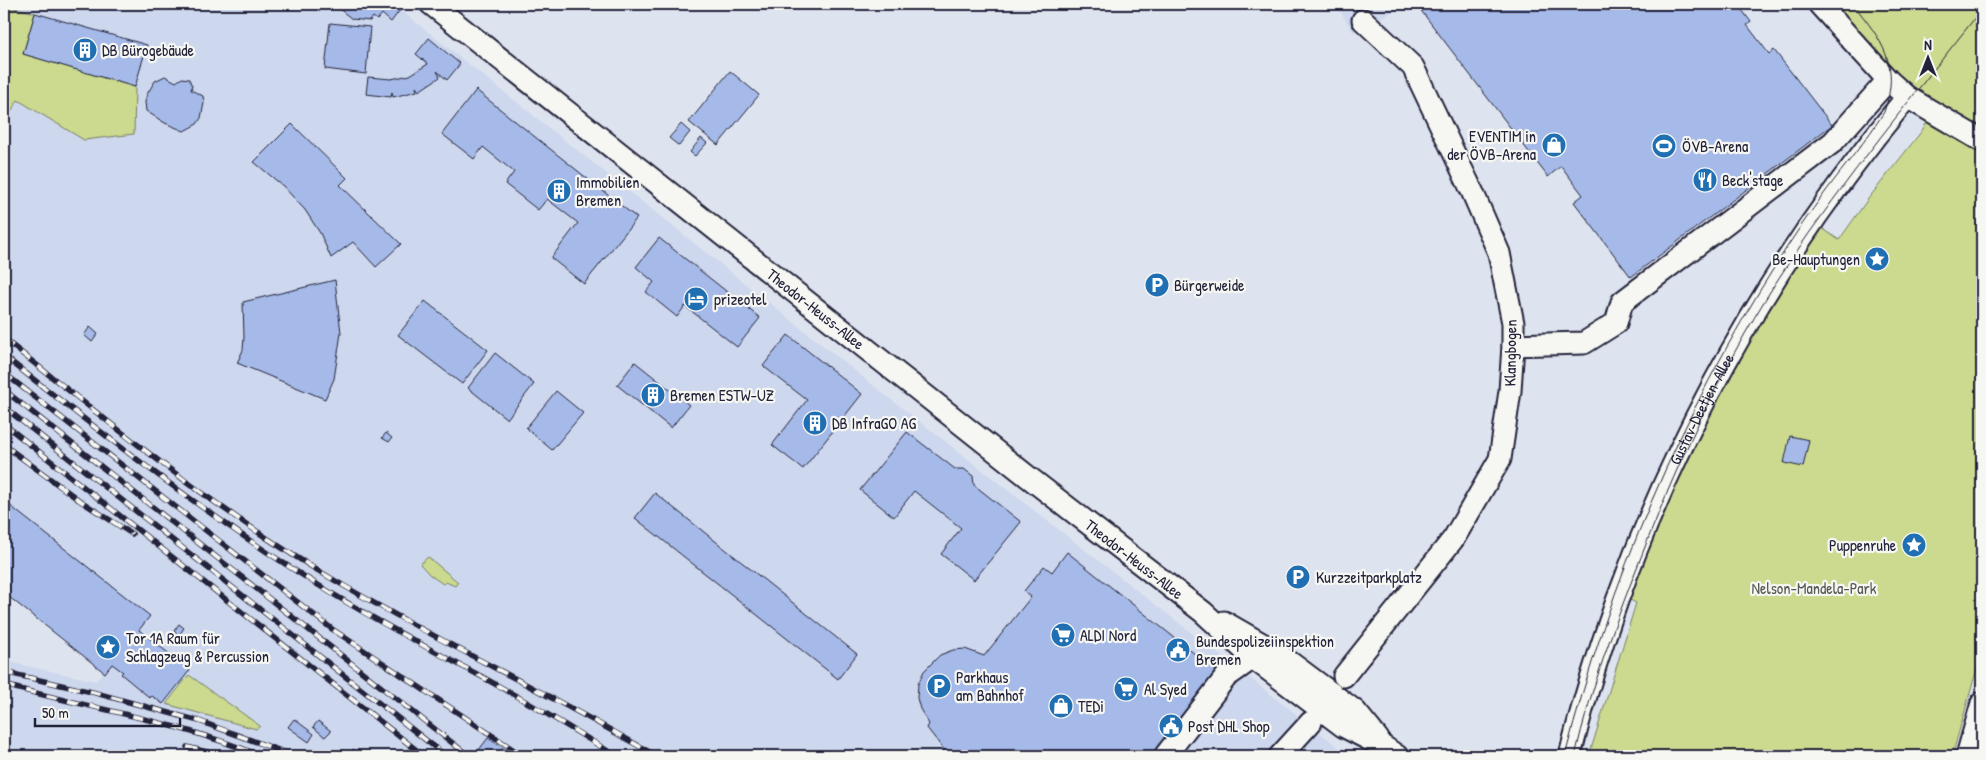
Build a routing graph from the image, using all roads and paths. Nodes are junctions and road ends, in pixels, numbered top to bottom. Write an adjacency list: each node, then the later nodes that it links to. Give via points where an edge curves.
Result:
1 (431, 4): 8 (street, Theodor-Heuss-Allee)
2 (1819, 4): 4 (street)
3 (1363, 20): 7 (street, Klangbogen, via 1413,67 1472,191 1499,252 1513,323)
4 (1888, 80): 5 (street); 7 (street, via 1833,142 1622,302 1616,323 1584,344)
5 (1907, 97): 6 (street); 16 (street, Gustav-Deetjen-Allee, via 1812,220 1719,371 1675,458 1640,538 1602,644)
6 (1982, 141)
7 (1513, 345): 10 (street, Klangbogen, via 1500,459 1454,538)
8 (1203, 612): 9 (street, Theodor-Heuss-Allee); 12 (street, Theodor-Heuss-Allee, via 1276,652 1355,711)
9 (1253, 658): 12 (street, Theodor-Heuss-Allee, via 1343,726); 13 (street, via 1226,677)
10 (1344, 676)
11 (1982, 703): 17 (street)
12 (1390, 752)
13 (1165, 756)
14 (1280, 756): 15 (street, via 1311,722)
15 (1290, 756)
16 (1570, 756)
17 (1967, 756)

